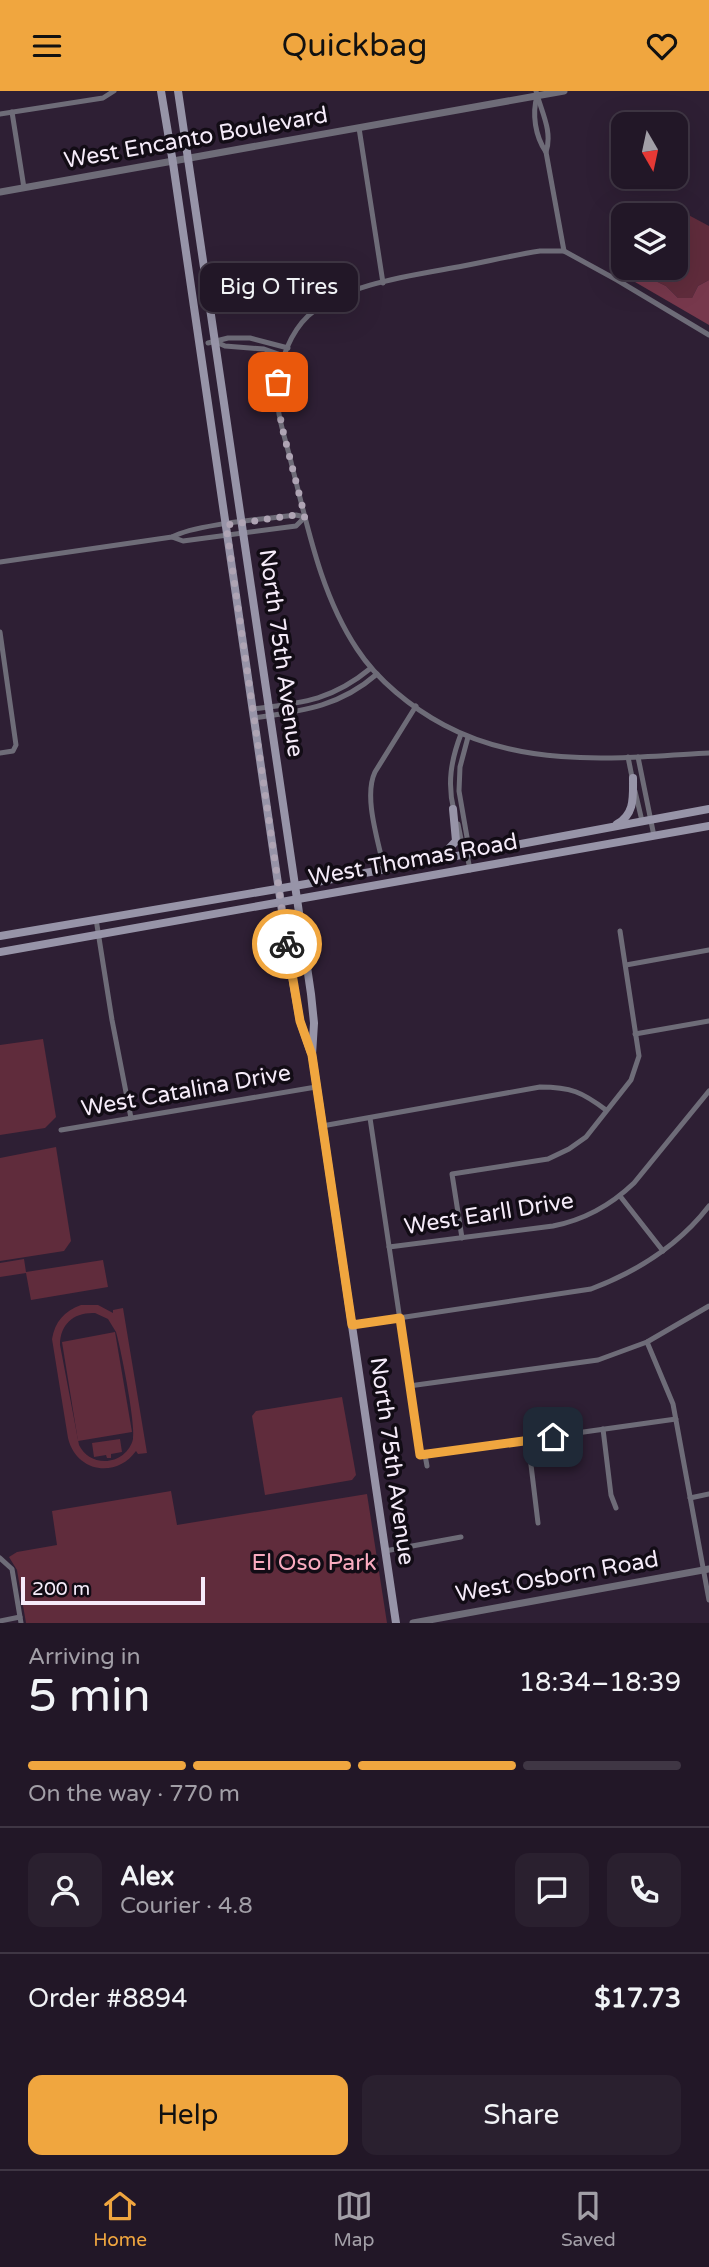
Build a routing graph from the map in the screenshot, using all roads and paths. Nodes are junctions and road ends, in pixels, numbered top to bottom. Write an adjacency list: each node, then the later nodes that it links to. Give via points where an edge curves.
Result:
1 (161, 91): 10 (main road, North 75th Avenue)
2 (178, 91): 9 (main road, North 75th Avenue)
3 (564, 91): 5 (street, West Encanto Boulevard)
4 (114, 92): 6 (street)
5 (537, 93): 8 (street, West Encanto Boulevard); 13 (street, via 549,142 546,152)
6 (12, 112): 7 (street); 11 (street)
7 (0, 114)
8 (359, 128): 9 (street, West Encanto Boulevard); 14 (street)
9 (189, 160): 10 (street, West Encanto Boulevard); 16 (main road, North 75th Avenue)
10 (173, 163): 11 (street, West Encanto Boulevard); 21 (main road, North 75th Avenue)
11 (24, 188): 12 (street, West Encanto Boulevard)
12 (0, 192)
13 (564, 251): 14 (street, via 540,251); 15 (street)
14 (383, 283): 17 (street, via 320,307 302,323)
15 (709, 335)
16 (212, 342): 17 (street, via 250,338); 18 (street); 20 (main road, North 75th Avenue)
17 (288, 348): 18 (street)
18 (284, 356): 19 (street, via 278,382 279,415)
19 (305, 517): 20 (street); 22 (street, via 296,526); 27 (street, via 335,609)
20 (242, 522): 21 (street); 22 (main road, North 75th Avenue)
21 (226, 525): 23 (main road, North 75th Avenue); 24 (street)
22 (244, 533): 23 (street); 30 (main road, North 75th Avenue)
23 (227, 535): 24 (street, via 183,541); 31 (main road, North 75th Avenue)
24 (172, 537): 25 (street)
25 (0, 562)
26 (0, 632): 34 (street, via 15,748)
27 (371, 668): 28 (street); 30 (street, via 323,697)
28 (377, 674): 29 (street); 30 (street, via 332,703)
29 (416, 706): 32 (street); 47 (street, via 370,783)
30 (270, 711): 31 (street); 49 (main road, North 75th Avenue)
31 (253, 713): 50 (main road, North 75th Avenue)
32 (461, 734): 33 (street); 39 (street, via 450,775)
33 (468, 737): 36 (street, via 546,757); 45 (street, via 459,783)
34 (0, 753)
35 (709, 753): 37 (street)
36 (628, 757): 37 (street); 38 (street)
37 (638, 757): 41 (street)
38 (633, 778): 41 (street); 43 (main road, via 632,808)
39 (453, 809): 45 (street); 46 (main road, via 456,842)
40 (709, 809): 41 (main road, West Thomas Road)
41 (646, 821): 43 (main road, West Thomas Road); 44 (main road)
42 (709, 826): 44 (main road, West Thomas Road)
43 (612, 827): 45 (main road, West Thomas Road)
44 (650, 837): 48 (main road, West Thomas Road)
45 (467, 854): 46 (main road, West Thomas Road); 48 (street)
46 (440, 859): 47 (main road, West Thomas Road)
47 (384, 869): 49 (main road, West Thomas Road)
48 (470, 870): 51 (main road, West Thomas Road)
49 (295, 886): 50 (main road, West Thomas Road); 51 (main road, North 75th Avenue)
50 (279, 889): 52 (main road, North 75th Avenue); 53 (main road, West Thomas Road)
51 (297, 901): 52 (main road, West Thomas Road); 62 (main road, North 75th Avenue, via 314,1023)
52 (281, 904): 55 (main road, West Thomas Road); 62 (main road, North 75th Avenue, via 300,1021)
53 (96, 919): 55 (street); 56 (main road, West Thomas Road)
54 (620, 931): 59 (street)
55 (99, 935): 58 (main road, West Thomas Road); 66 (street)
56 (0, 936)
57 (709, 950): 59 (street)
58 (0, 952)
59 (626, 965): 61 (street)
60 (709, 1021): 61 (street)
61 (635, 1034): 65 (street, via 639,1056 631,1080)
62 (312, 1055): 63 (main road, North 75th Avenue)
63 (316, 1087): 66 (street, West Catalina Drive); 68 (main road, North 75th Avenue)
64 (709, 1091): 70 (street, West Earll Drive)
65 (606, 1110): 67 (street, via 570,1088 540,1087); 74 (street, via 586,1137 548,1159 452,1174)
66 (131, 1118): 69 (street, West Catalina Drive)
67 (369, 1118): 68 (street); 75 (street)
68 (322, 1126): 79 (main road, North 75th Avenue)
69 (61, 1130)
70 (620, 1196): 74 (street, West Earll Drive, via 571,1222); 76 (street)
71 (709, 1206): 72 (street)
72 (702, 1215): 73 (street); 76 (street)
73 (709, 1220)
74 (462, 1238): 75 (street, West Earll Drive)
75 (389, 1247): 78 (street)
76 (663, 1251): 78 (street, via 591,1289)
77 (708, 1308): 80 (street)
78 (400, 1318): 79 (street); 81 (street)
79 (352, 1325): 92 (main road, North 75th Avenue)
80 (647, 1342): 81 (street, via 598,1360); 82 (street)
81 (409, 1386): 85 (street)
82 (676, 1419): 83 (street); 88 (street)
83 (603, 1429): 84 (street); 89 (street)
84 (528, 1440): 85 (street); 90 (street)
85 (423, 1455): 86 (street)
86 (427, 1467)
87 (709, 1494): 88 (street)
88 (690, 1498): 94 (street)
89 (616, 1509)
90 (538, 1523)
91 (461, 1537): 92 (street)
92 (385, 1551): 98 (main road, North 75th Avenue)
93 (0, 1558): 96 (street, via 12,1569)
94 (706, 1569): 95 (street); 99 (street, West Osborn Road)
95 (709, 1600)
96 (20, 1620): 97 (street)
97 (0, 1621)
98 (396, 1623)
99 (413, 1623)

